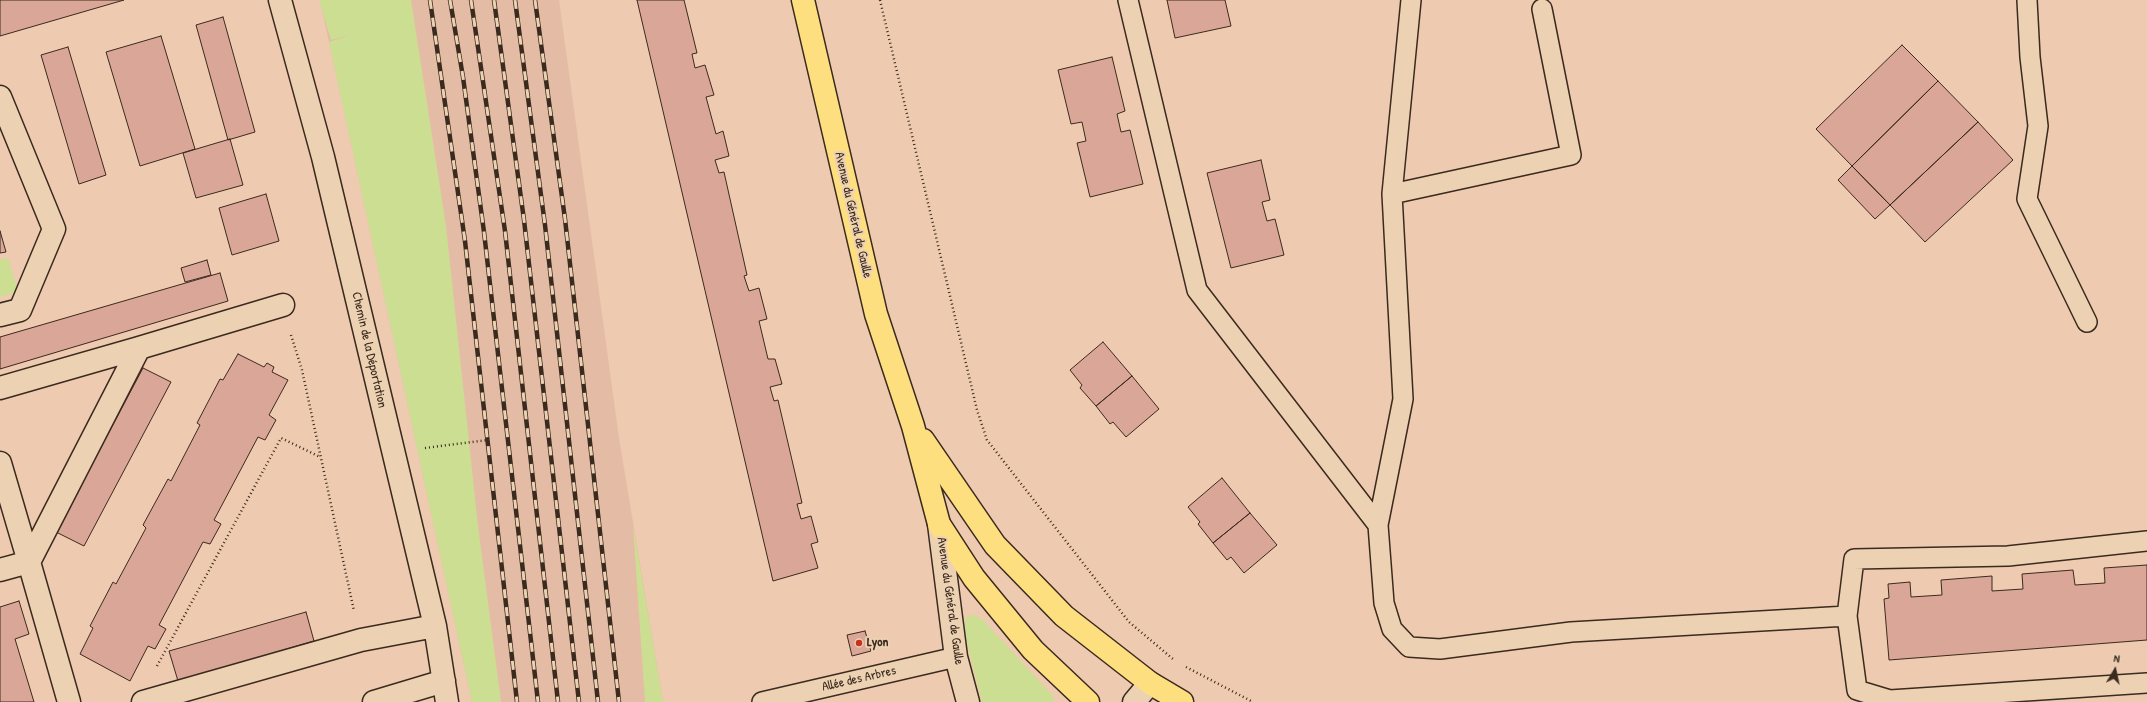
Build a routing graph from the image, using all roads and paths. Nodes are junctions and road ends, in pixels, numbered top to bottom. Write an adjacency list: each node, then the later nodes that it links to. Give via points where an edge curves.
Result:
1 (280, 0): 17 (street, Chemin de la Déportation, via 323,157)
2 (803, 0): 15 (main road, Avenue du Général de Gaulle, via 876,314)
3 (880, 0): 29 (path, via 986,440 1129,622)
4 (1128, 0): 21 (lane, via 1197,290)
5 (1411, 0): 9 (lane)
6 (2027, 0): 12 (lane, via 2038,126 2027,199)
7 (1542, 9): 9 (lane, via 1571,155)
8 (0, 97): 11 (street, via 54,229 20,310)
9 (1392, 194): 21 (lane, via 1403,399)
10 (283, 305): 13 (street); 18 (path, via 302,370)
11 (0, 315)
12 (2087, 322)
13 (139, 348): 14 (street); 23 (street)
14 (0, 388)
15 (913, 426): 20 (main road, Avenue du Général de Gaulle); 32 (main road, Avenue du Général de Gaulle, via 995,545 1064,616)
16 (488, 440): 17 (path)
17 (393, 453): 26 (street, Chemin de la Déportation)
18 (320, 457): 27 (path); 31 (path, via 281,438)
19 (0, 464): 23 (street)
20 (939, 524): 28 (street, Avenue du Général de Gaulle); 41 (main road, Avenue du Général de Gaulle, via 974,578 1033,650)
21 (1378, 525): 25 (lane, via 1384,603 1392,629 1409,647 1440,649 1571,632)
22 (2147, 541): 25 (lane, via 2008,556 1854,560)
23 (29, 562): 24 (street); 36 (street)
24 (0, 570)
25 (1847, 616): 35 (lane, via 1857,690)
26 (435, 626): 27 (street); 34 (street, Chemin de la Déportation)
27 (361, 640): 37 (street)
28 (956, 657): 39 (lane, Allée des Arbres); 40 (street, Avenue du Général de Gaulle)
29 (1175, 661)
30 (1182, 664): 44 (path)
31 (156, 667)
32 (1150, 683): 42 (street); 43 (main road, Avenue du Général de Gaulle)
33 (2147, 683): 35 (lane)
34 (445, 692): 38 (street)
35 (1890, 701)
36 (69, 702)
37 (144, 702)
38 (374, 702)
39 (762, 702)
40 (968, 702)
41 (1088, 702)
42 (1134, 702)
43 (1182, 702)
44 (1253, 702)

